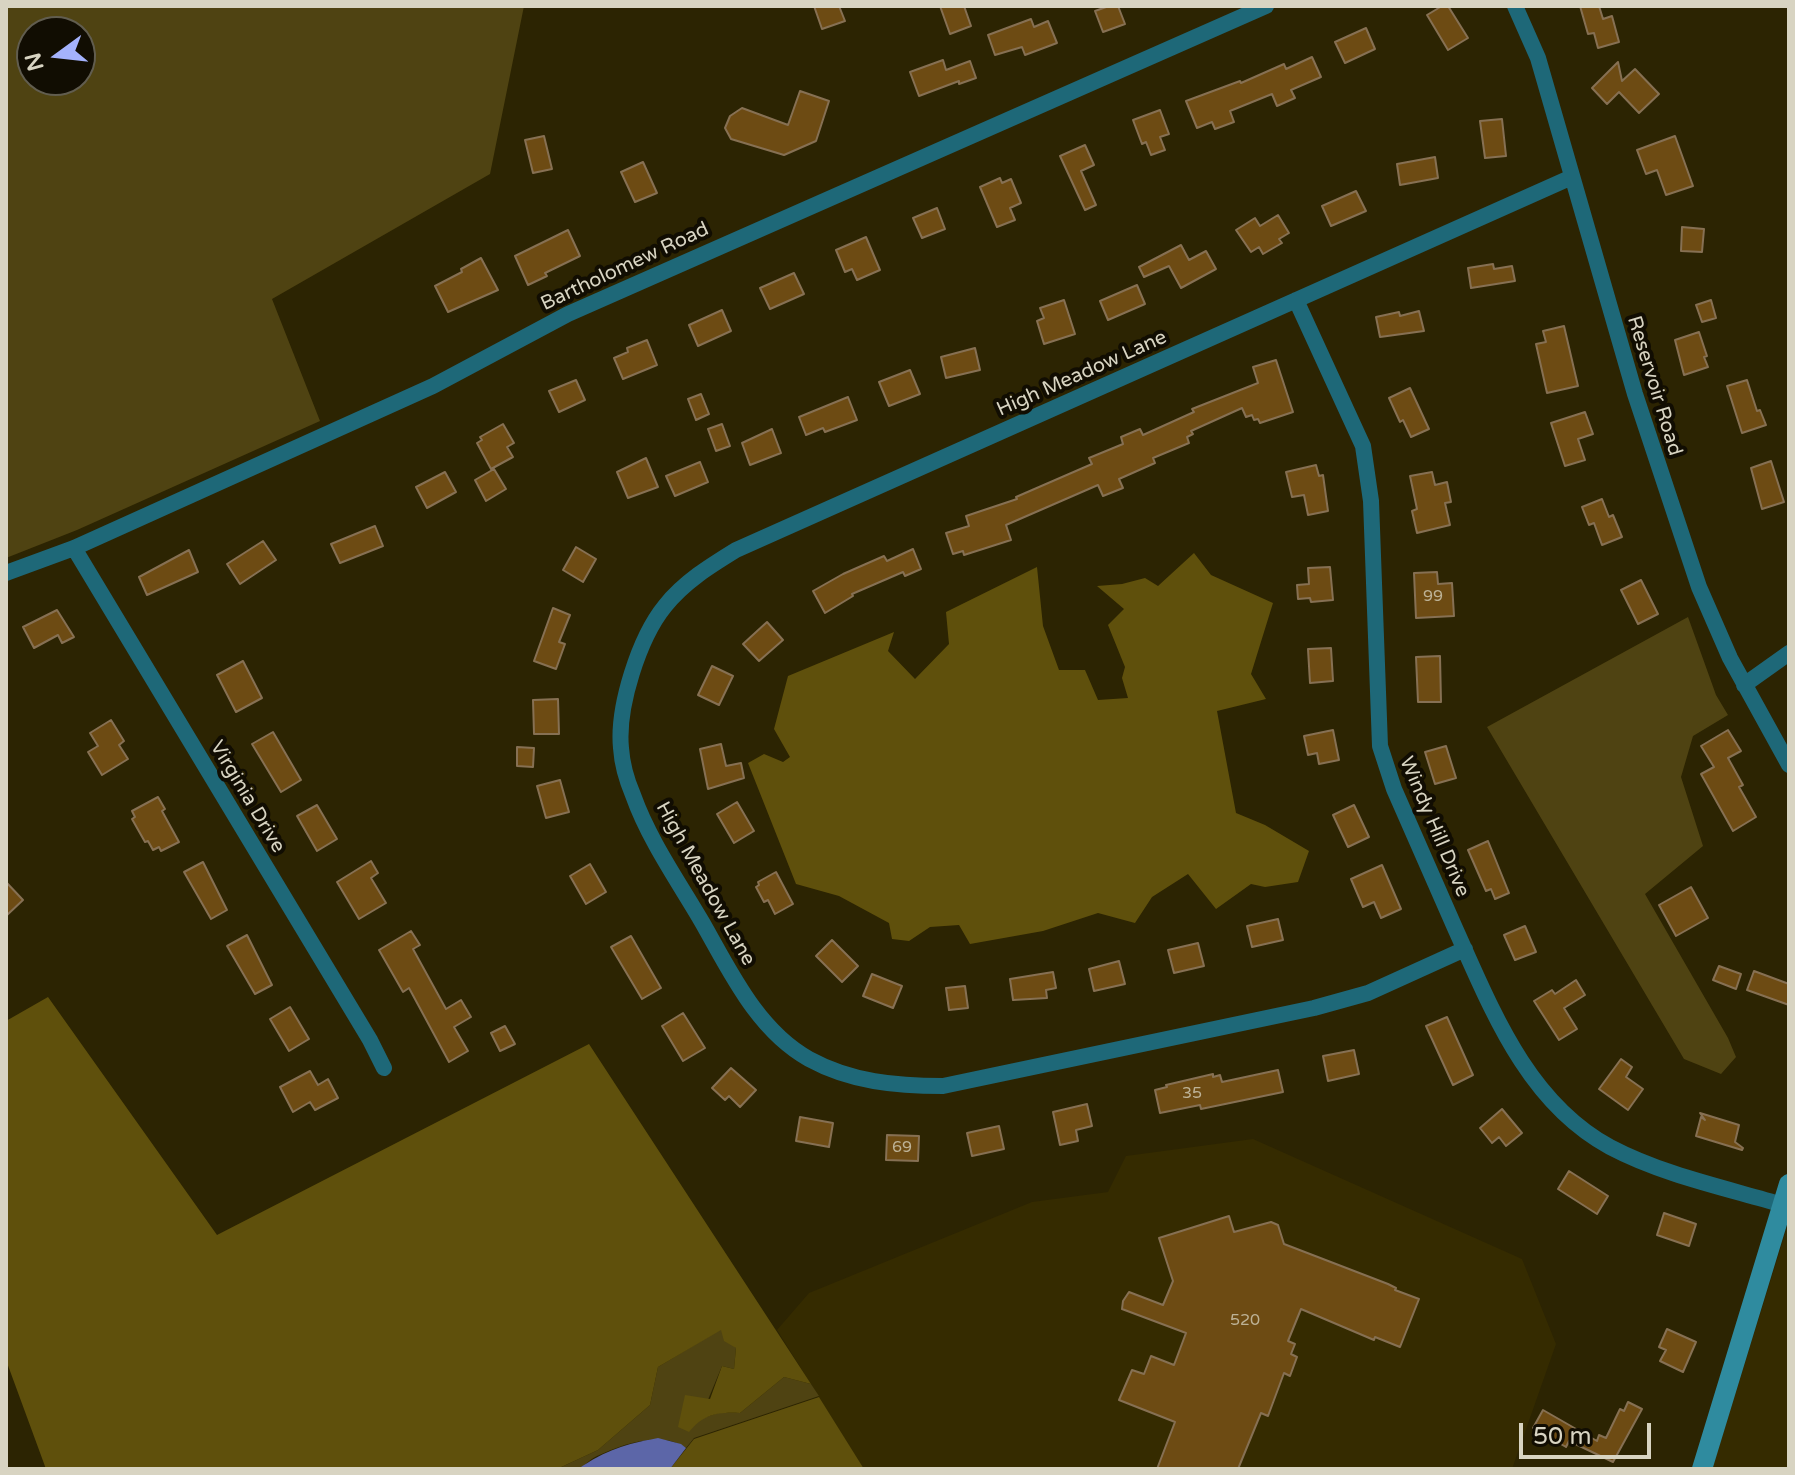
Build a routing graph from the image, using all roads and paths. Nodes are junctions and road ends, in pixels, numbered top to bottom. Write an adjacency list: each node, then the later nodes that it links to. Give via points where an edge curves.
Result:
1 (1266, 6): 5 (street, Bartholomew Road, via 568,314 433,386)
2 (1515, 6): 3 (street, Reservoir Road, via 1538,58)
3 (1572, 177): 4 (street, High Meadow Lane); 8 (street, Reservoir Road, via 1664,485 1699,587)
4 (1296, 300): 10 (street, Windy Hill Drive, via 1363,446 1371,501 1380,746); 10 (street, High Meadow Lane, via 736,550 698,574 664,606 634,665 620,747 632,794 742,992 772,1030 808,1058 853,1077 895,1086 943,1086 1314,1008 1368,993)
5 (74, 548): 6 (street, Bartholomew Road); 11 (street, Virginia Drive)
6 (6, 573)
7 (1789, 653): 8 (street)
8 (1744, 685): 9 (street, Reservoir Road)
9 (1789, 765)
10 (1465, 949): 13 (street, Windy Hill Drive, via 1510,1043 1538,1086 1574,1123 1653,1165)
11 (384, 1068)
12 (1789, 1184): 13 (main road)
13 (1783, 1205): 14 (main road)
14 (1702, 1469)

